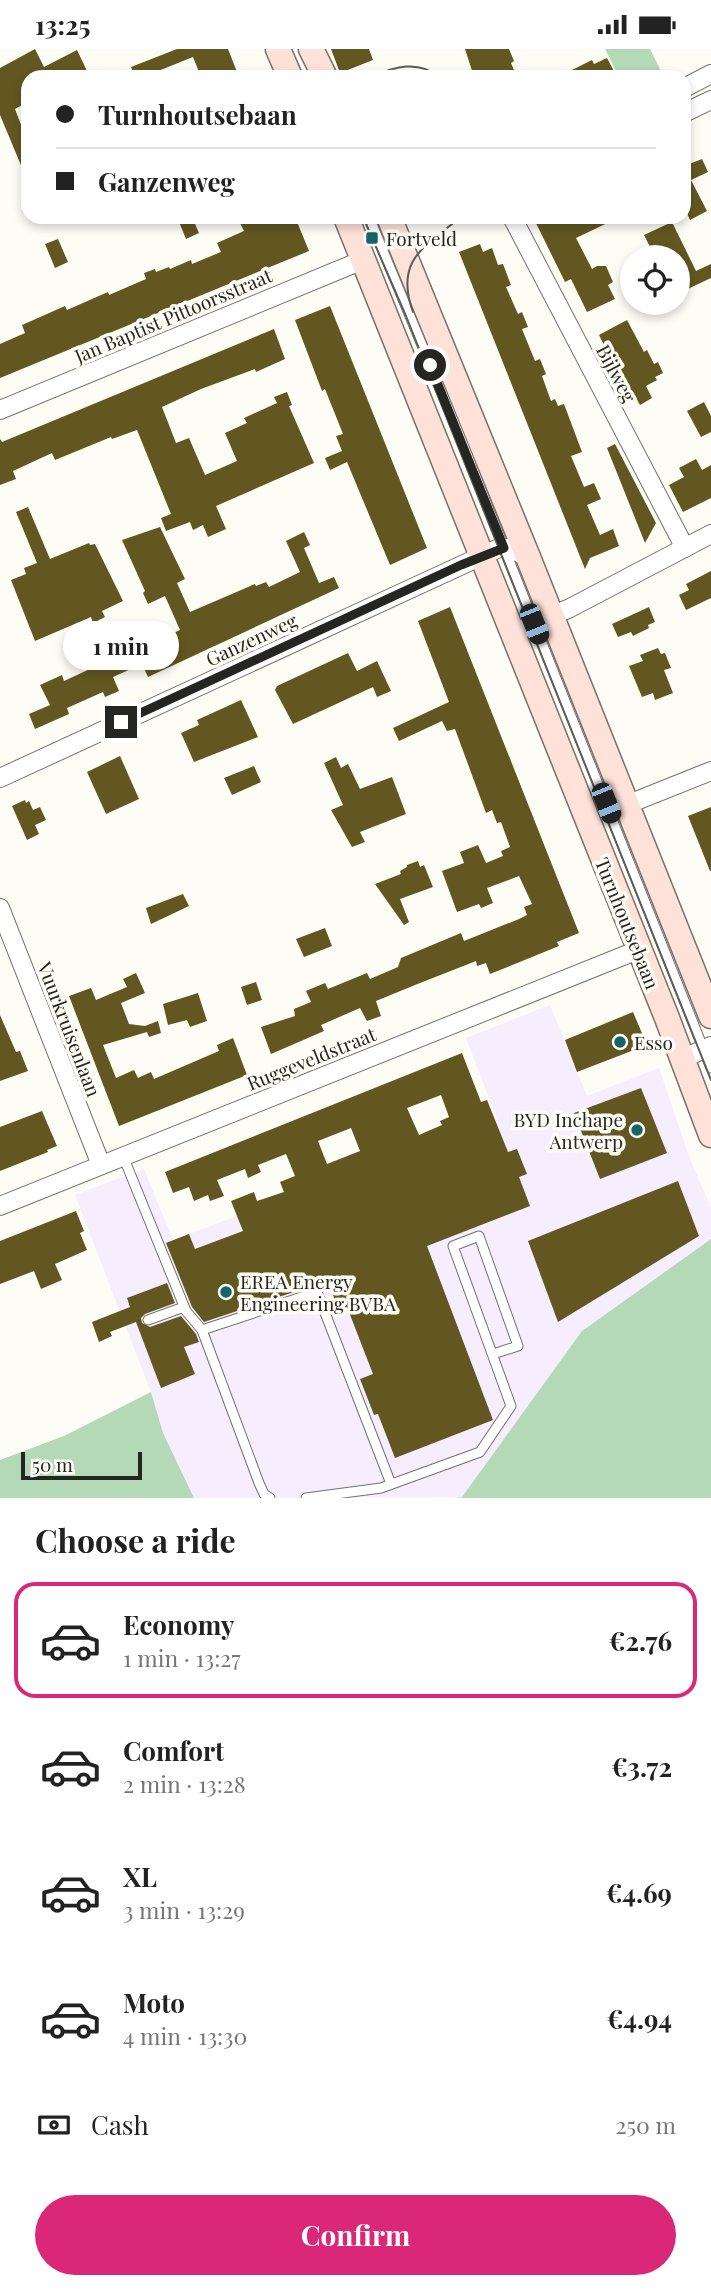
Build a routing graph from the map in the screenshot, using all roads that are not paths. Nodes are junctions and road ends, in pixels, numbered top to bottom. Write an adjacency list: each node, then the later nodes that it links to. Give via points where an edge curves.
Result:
1 (308, 49): 2 (lane); 3 (main road)
2 (313, 70)
3 (321, 70)
4 (711, 74): 5 (street)
5 (691, 84)
6 (711, 100): 7 (street)
7 (691, 110)
8 (349, 224): 12 (main road, Turnhoutsebaan)
9 (372, 224): 15 (lane, Turnhoutsebaan)
10 (392, 224): 18 (main road, Turnhoutsebaan)
11 (516, 224): 16 (street, Bijlweg)
12 (363, 260): 13 (street, Jan Baptist Pittoorsstraat); 17 (main road, Turnhoutsebaan)
13 (0, 410)
14 (711, 534): 16 (street)
15 (504, 548): 17 (street); 18 (street); 19 (lane, Turnhoutsebaan)
16 (685, 548): 19 (street)
17 (481, 557): 19 (main road, Turnhoutsebaan); 21 (street, Ganzenweg)
18 (528, 557): 19 (main road, Turnhoutsebaan)
19 (533, 625): 22 (main road, Turnhoutsebaan); 24 (main road, Turnhoutsebaan); 26 (lane, Turnhoutsebaan)
20 (711, 771): 22 (street)
21 (0, 778)
22 (626, 805): 25 (main road, Turnhoutsebaan)
23 (0, 908): 30 (street, Vuurkruisenlaan)
24 (638, 950): 26 (main road, Turnhoutsebaan); 29 (street, Ruggeveldstraat)
25 (711, 1016)
26 (699, 1051): 27 (lane, Turnhoutsebaan); 28 (main road, Turnhoutsebaan)
27 (711, 1068)
28 (711, 1135)
29 (123, 1156): 30 (street, Ruggeveldstraat); 32 (lane)
30 (101, 1165): 31 (street, Ruggeveldstraat)
31 (0, 1206)
32 (184, 1307): 33 (lane); 34 (lane)
33 (148, 1320)
34 (202, 1330): 36 (lane, via 317,1292); 37 (lane, via 259,1483)
35 (493, 1354): 35 (lane, via 453,1246 479,1236 518,1346); 36 (lane, via 511,1406 480,1452)
36 (391, 1484): 38 (lane)
37 (270, 1498)
38 (306, 1498)

